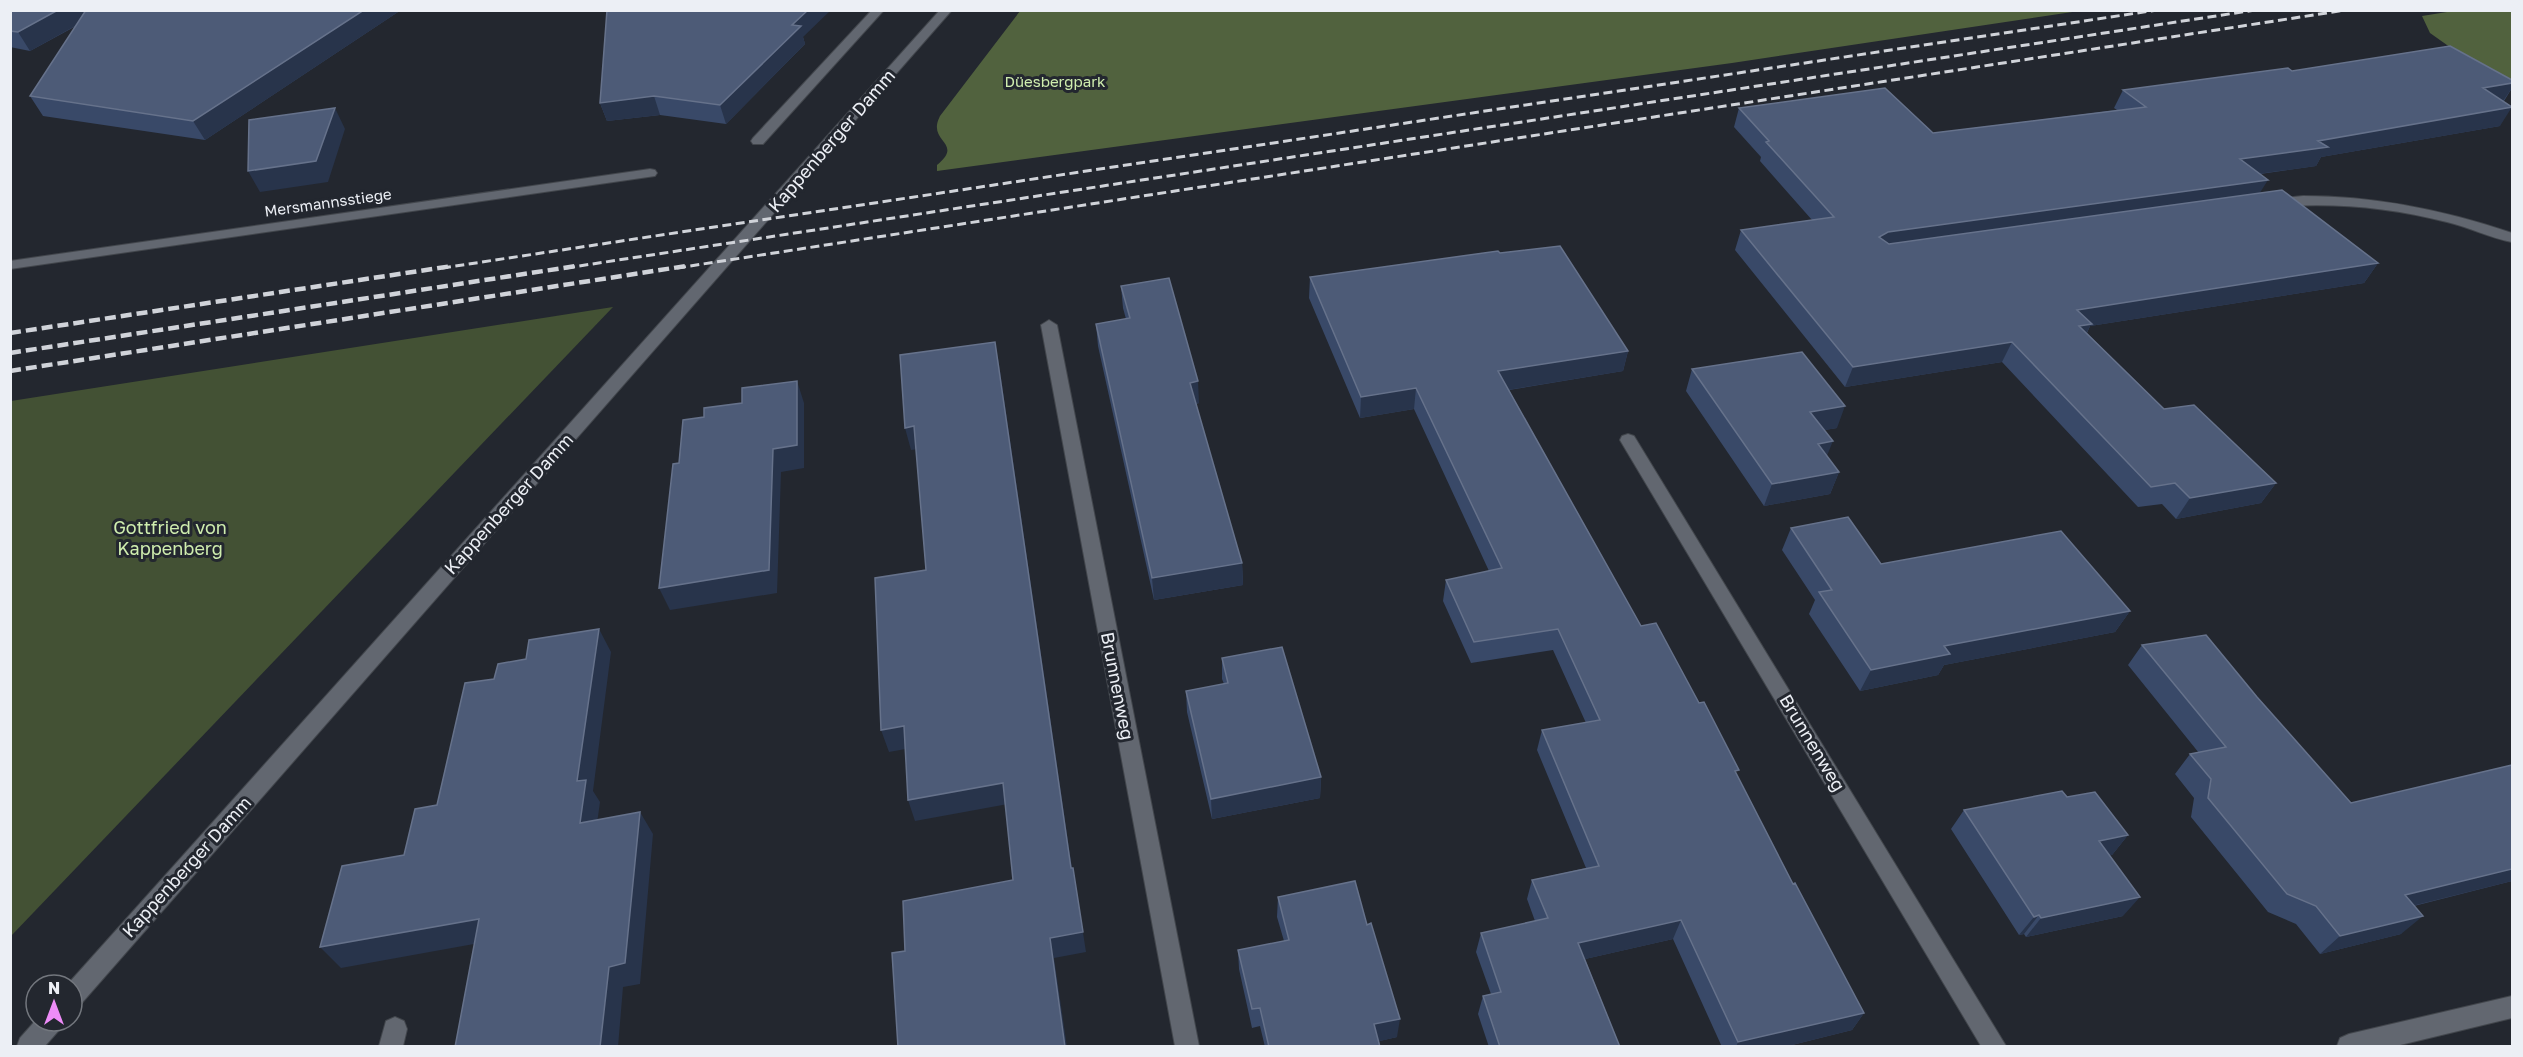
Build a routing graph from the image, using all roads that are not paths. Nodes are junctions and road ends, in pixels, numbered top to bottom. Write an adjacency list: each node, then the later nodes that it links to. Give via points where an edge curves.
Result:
1 (879, 10): 3 (street)
2 (947, 10): 10 (street, Kappenberger Damm)
3 (758, 141)
4 (650, 173): 7 (street, Mersmannsstiege)
5 (2258, 206): 6 (street, via 2355,201 2425,212)
6 (2512, 238)
7 (10, 265)
8 (1049, 325): 14 (street, Brunnenweg)
9 (1628, 440): 15 (street, Brunnenweg)
10 (84, 983)
11 (2512, 1007): 16 (street)
12 (41, 1033): 13 (street)
13 (29, 1047)
14 (1187, 1047)
15 (1994, 1047)
16 (2349, 1047)

